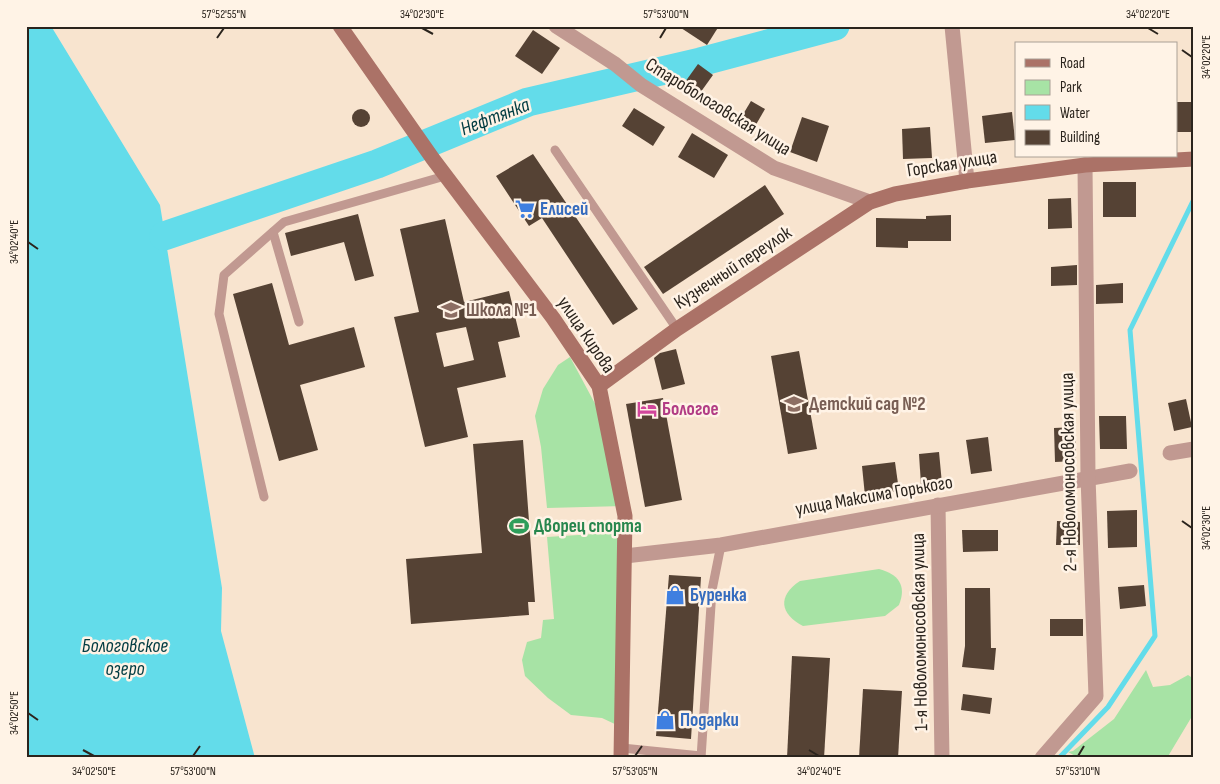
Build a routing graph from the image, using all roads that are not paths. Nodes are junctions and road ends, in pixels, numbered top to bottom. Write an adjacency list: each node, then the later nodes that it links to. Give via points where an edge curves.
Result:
1 (340, 26): 7 (main road, улица Кирова)
2 (556, 26): 10 (street, Старобологовская улица, via 641,85 774,168)
3 (952, 26): 8 (street)
4 (556, 150): 13 (lane)
5 (1194, 159): 6 (main road, Горская улица)
6 (1085, 165): 8 (main road, Горская улица); 18 (street, 2-я Новоломоносовская улица)
7 (445, 176): 11 (lane, via 284,222); 14 (main road, улица Кирова, via 553,318)
8 (967, 181): 9 (main road, Горская улица)
9 (895, 194): 10 (main road, Кузнечный переулок)
10 (870, 202): 13 (main road, Кузнечный переулок)
11 (272, 232): 12 (lane); 19 (lane, via 224,275 219,314)
12 (299, 322)
13 (677, 329): 14 (main road, Кузнечный переулок)
14 (599, 386): 22 (main road, улица Кирова, via 625,516)
15 (1194, 449): 16 (street)
16 (1170, 453)
17 (1130, 471): 18 (street, улица Максима Горького)
18 (1088, 477): 20 (street, улица Максима Горького); 26 (street, 2-я Новоломоносовская улица, via 1096,696)
19 (264, 497)
20 (938, 505): 21 (street, улица Максима Горького); 25 (street, 1-я Новоломоносовская улица)
21 (721, 544): 22 (street, улица Максима Горького); 24 (lane, via 712,590)
22 (625, 556): 23 (main road, улица Кирова)
23 (622, 753): 24 (lane)
24 (701, 757)
25 (942, 758)
26 (1042, 758)

